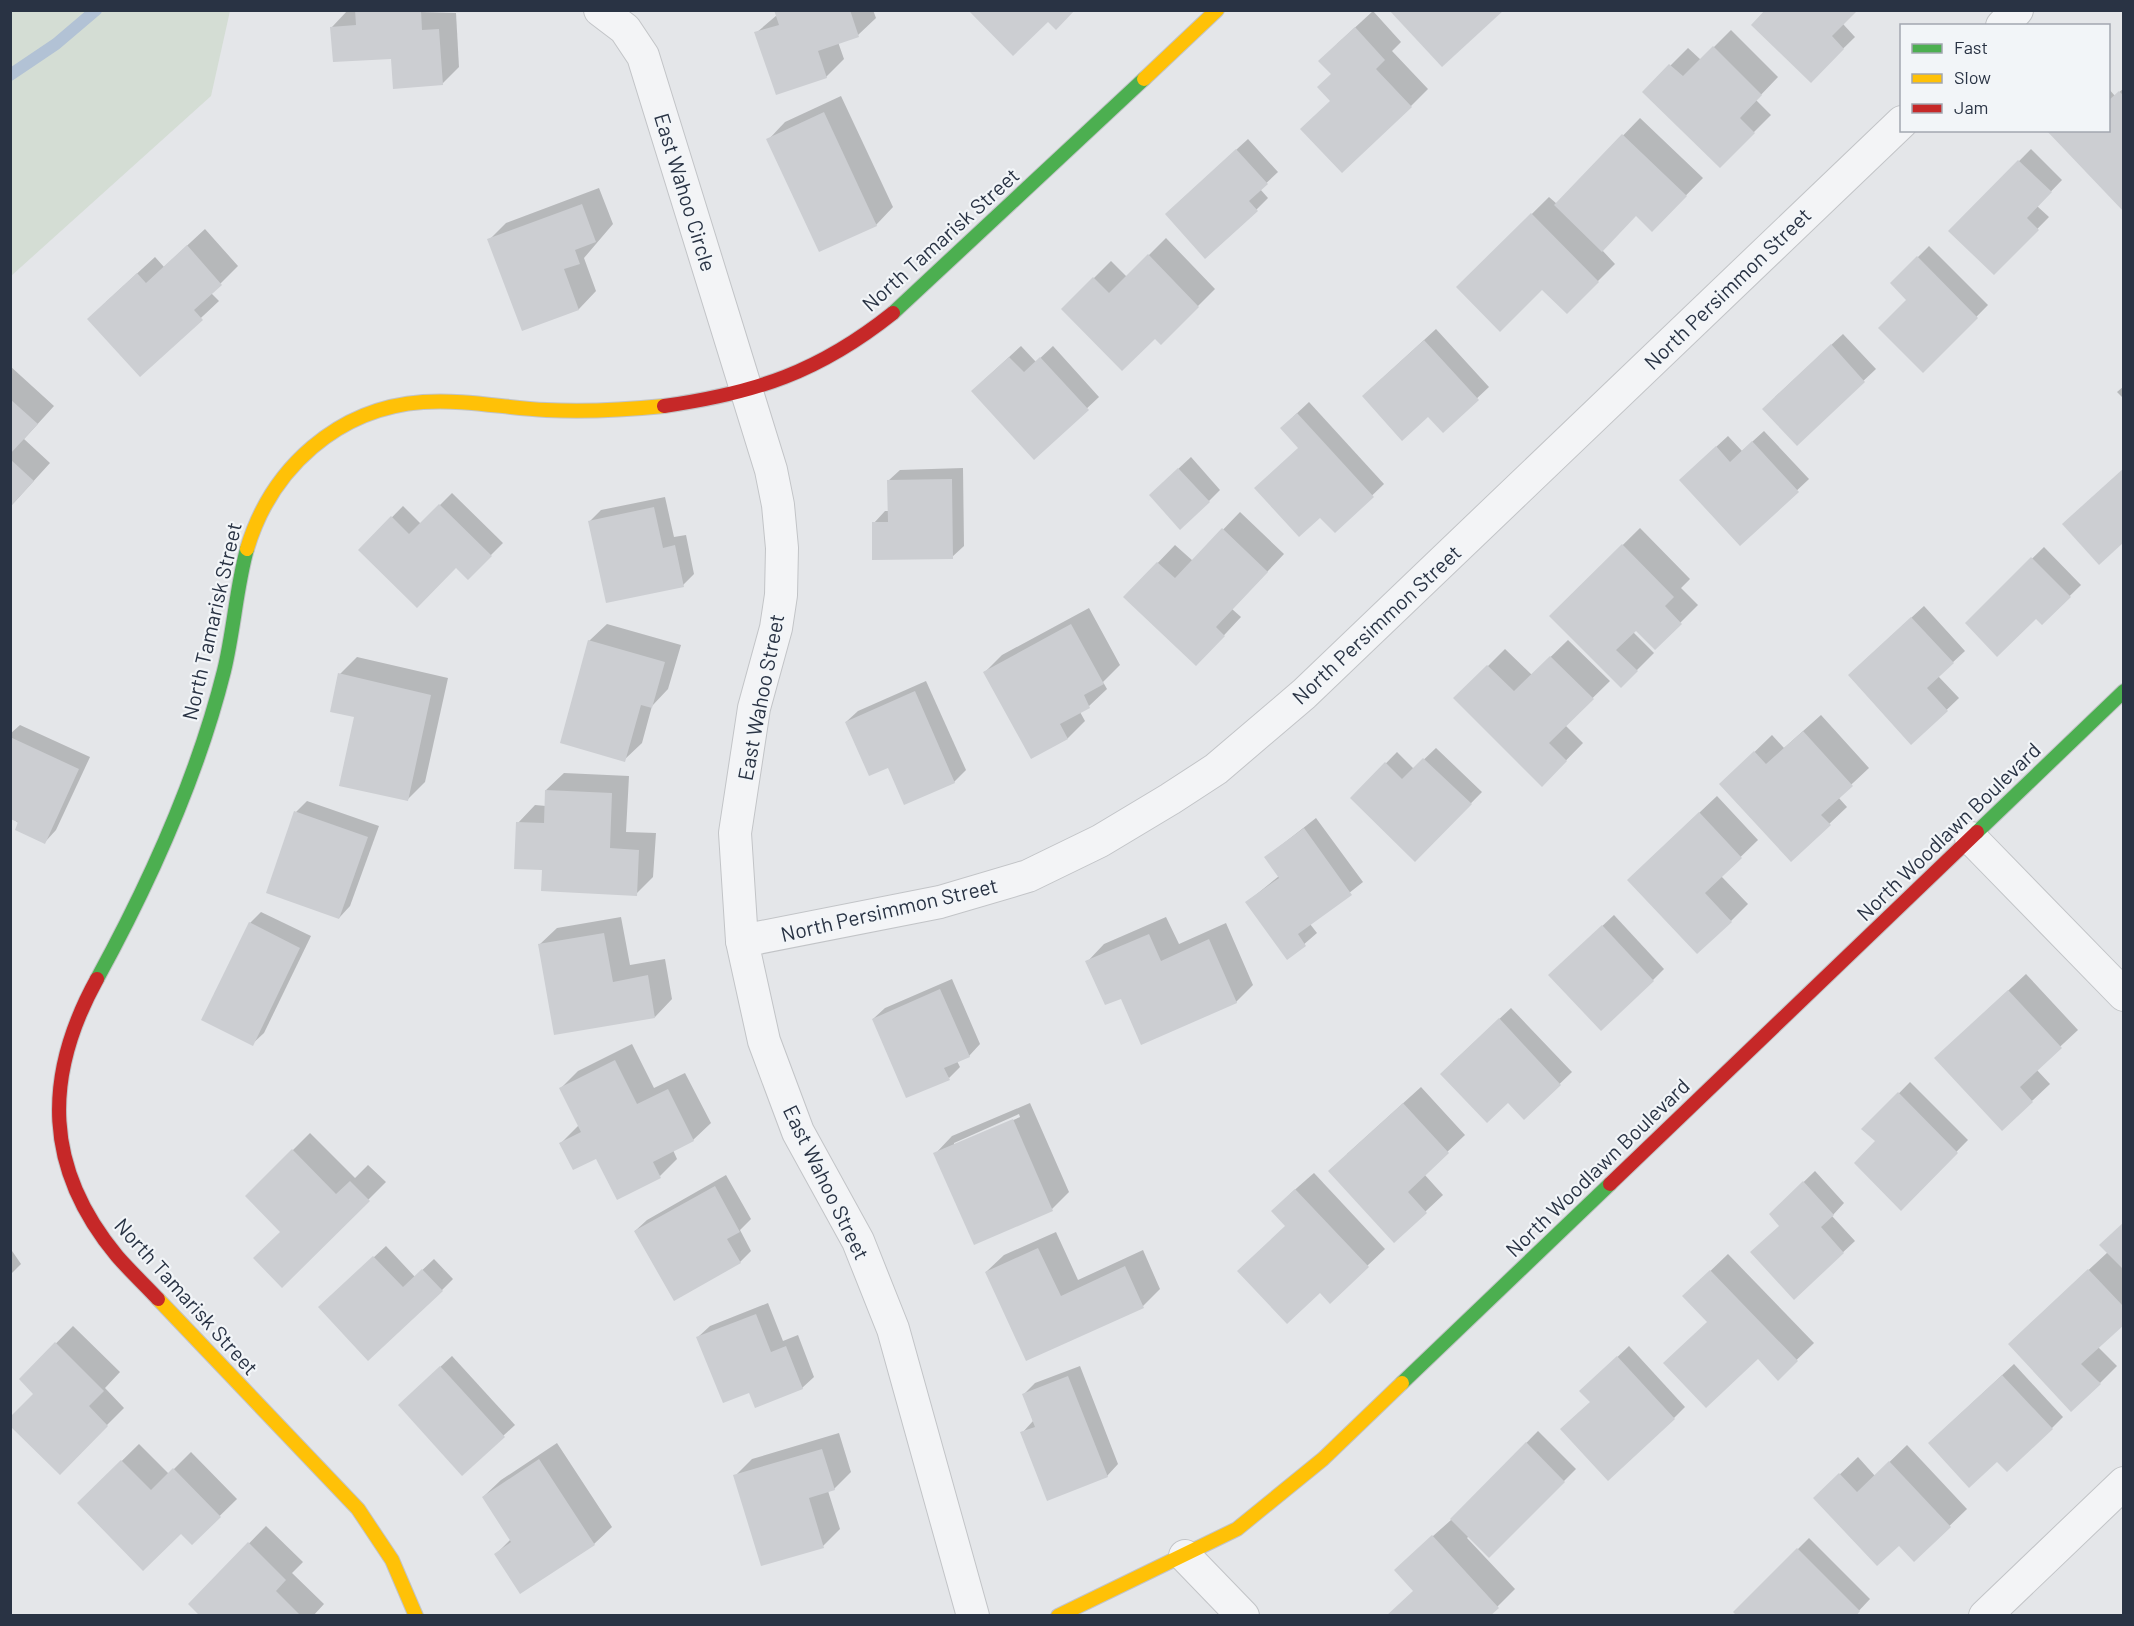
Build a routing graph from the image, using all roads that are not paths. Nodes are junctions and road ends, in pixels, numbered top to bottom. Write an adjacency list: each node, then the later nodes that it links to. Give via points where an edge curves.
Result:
1 (600, 10): 6 (street, East Wahoo Circle, via 625,29 643,56)
2 (1217, 10): 6 (street, North Tamarisk Street, via 896,311 835,352 780,380)
3 (2018, 10): 4 (street)
4 (2004, 24)
5 (1900, 124): 9 (street, North Persimmon Street, via 1304,694 1216,769 1100,841 1028,876 940,902)
6 (746, 390): 9 (street, East Wahoo Street, via 771,470 783,561 776,628 754,708 735,833); 13 (street, North Tamarisk Street, via 674,404 594,410 407,403 356,419 300,458 270,493 258,517 244,559 236,616 208,729 168,840 76,1016 67,1041 60,1070 58,1123 71,1179 90,1218 117,1256 358,1509 399,1572)
7 (2124, 691): 8 (street, North Woodlawn Boulevard)
8 (1971, 838): 10 (street); 12 (street, North Woodlawn Boulevard, via 1323,1460 1237,1529)
9 (742, 941): 14 (street, East Wahoo Street, via 764,1041 798,1132 858,1241 893,1329)
10 (2124, 994)
11 (2124, 1483): 17 (street)
12 (1185, 1556): 15 (street, North Woodlawn Boulevard); 16 (street)
13 (416, 1616)
14 (973, 1616)
15 (1058, 1616)
16 (1243, 1616)
17 (1985, 1616)

